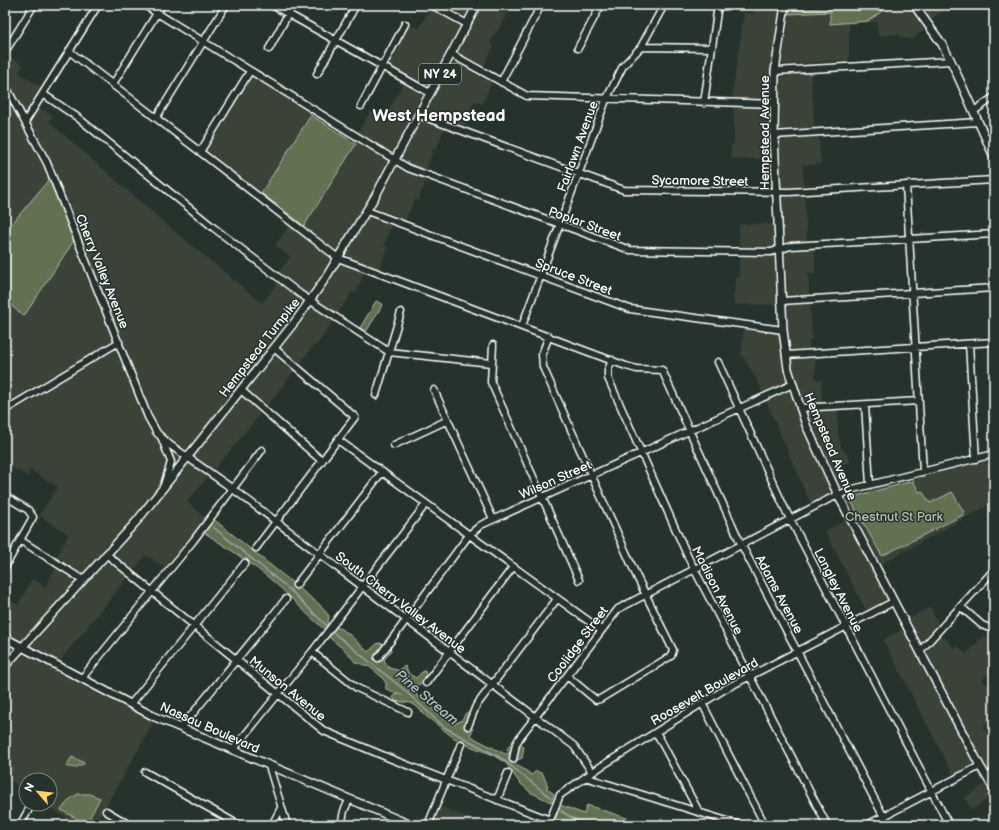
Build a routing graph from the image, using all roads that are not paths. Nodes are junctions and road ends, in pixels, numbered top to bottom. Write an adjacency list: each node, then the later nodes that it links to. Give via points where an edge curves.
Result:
1 (34, 5): 28 (street)
2 (98, 5): 27 (street)
3 (144, 5): 17 (street, Poplar Street)
4 (162, 5): 17 (street)
5 (226, 5): 22 (street)
6 (272, 5): 18 (street)
7 (293, 5): 18 (street)
8 (356, 5): 21 (street)
9 (432, 5): 20 (street)
10 (477, 5): 20 (main road, Hempstead Turnpike / NY 24)
11 (541, 5): 35 (street)
12 (602, 5): 24 (street)
13 (664, 5): 23 (street, Fairlawn Avenue)
14 (718, 5): 25 (street)
15 (785, 5): 33 (main road, Hempstead Avenue)
16 (914, 5): 30 (main road)
17 (157, 13): 22 (street, Poplar Street); 36 (street)
18 (288, 14): 21 (street); 26 (street)
19 (405, 24): 31 (street)
20 (467, 24): 29 (main road, Hempstead Turnpike / NY 24)
21 (335, 41): 31 (street); 34 (street)
22 (204, 42): 32 (street, Poplar Street); 47 (street)
23 (641, 47): 25 (street); 41 (street, Fairlawn Avenue, via 624,66)
24 (578, 48)
25 (712, 48): 42 (street)
26 (269, 49)
27 (70, 51): 36 (street); 39 (street)
28 (5, 52)
29 (451, 54): 35 (street); 38 (main road, Hempstead Turnpike / NY 24)
30 (951, 61): 33 (street); 45 (main road)
31 (382, 67): 38 (street); 44 (street)
32 (250, 71): 51 (street); 53 (street, Poplar Street)
33 (775, 72): 43 (main road, Hempstead Avenue)
34 (317, 74)
35 (501, 82): 41 (street, via 527,96)
36 (113, 84): 47 (street)
37 (5, 85): 48 (street, Cherry Valley Avenue)
38 (430, 93): 46 (main road, Hempstead Turnpike / NY 24)
39 (43, 94): 48 (street); 67 (street, via 70,112 214,228)
40 (994, 97): 45 (street)
41 (606, 100): 42 (street); 54 (street, Fairlawn Avenue)
42 (704, 103): 43 (street)
43 (774, 104): 50 (main road, Hempstead Avenue)
44 (361, 106)
45 (974, 111): 49 (main road)
46 (419, 115): 53 (main road, Hempstead Turnpike / NY 24); 54 (street, Sycamore Street)
47 (156, 118): 51 (street)
48 (25, 122): 73 (street, Cherry Valley Avenue, via 59,191)
49 (978, 122): 50 (street); 52 (main road)
50 (774, 135): 57 (main road, Hempstead Avenue)
51 (200, 152): 63 (street)
52 (994, 157)
53 (395, 160): 58 (main road, Hempstead Turnpike / NY 24); 59 (street, Poplar Street, via 408,168)
54 (578, 174): 57 (street, Sycamore Street, via 624,190); 59 (street, Fairlawn Avenue)
55 (994, 180): 56 (street, Sycamore Street)
56 (906, 185): 57 (street, Sycamore Street); 61 (street)
57 (776, 192): 62 (main road, Hempstead Avenue)
58 (367, 211): 63 (main road, Hempstead Turnpike / NY 24); 64 (street, Spruce Street)
59 (560, 225): 62 (street, Poplar Street, via 630,250); 64 (street, Fairlawn Avenue)
60 (994, 234): 61 (street, Poplar Street)
61 (909, 239): 62 (street, Poplar Street, via 791,246); 66 (street)
62 (779, 250): 68 (main road, Hempstead Avenue)
63 (338, 258): 67 (main road, Hempstead Turnpike / NY 24); 70 (street)
64 (541, 276): 70 (street, Fairlawn Avenue); 71 (street, Spruce Street, via 630,308)
65 (994, 288): 66 (street)
66 (912, 293): 68 (street); 77 (street)
67 (310, 301): 78 (main road, Hempstead Turnpike / NY 24); 79 (street)
68 (781, 301): 71 (main road, Hempstead Avenue)
69 (401, 312): 79 (street)
70 (522, 326): 72 (street)
71 (782, 330): 80 (main road, Hempstead Avenue)
72 (549, 336): 81 (street); 106 (street, via 542,354 543,367)
73 (119, 342): 92 (street); 95 (street, Cherry Valley Avenue, via 150,421)
74 (994, 342): 75 (street)
75 (970, 344): 77 (street); 102 (street)
76 (494, 345): 83 (street)
77 (916, 347): 80 (street); 88 (street)
78 (274, 348): 85 (main road, Hempstead Turnpike / NY 24); 96 (street, via 355,417)
79 (389, 352): 83 (street); 87 (street)
80 (786, 355): 84 (main road, Hempstead Avenue)
81 (612, 360): 94 (street, Adams Avenue, via 637,369 662,370); 99 (street, Madison Avenue, via 608,378)
82 (718, 362): 90 (street, Langley Avenue)
83 (491, 363): 112 (street, via 491,382)
84 (793, 384): 90 (street, Wilson Street); 91 (main road, Hempstead Avenue)
85 (241, 390): 101 (main road, Hempstead Turnpike / NY 24); 103 (street)
86 (434, 390): 93 (street)
87 (376, 395)
88 (919, 401): 89 (street); 105 (street)
89 (865, 405): 91 (street); 107 (street)
90 (739, 408): 94 (street, Wilson Street); 115 (street, Langley Avenue)
91 (800, 408): 110 (main road, Hempstead Avenue)
92 (5, 410)
93 (448, 420): 97 (street); 114 (street)
94 (690, 430): 99 (street, Wilson Street); 119 (street, Adams Avenue)
95 (161, 438): 101 (street, Cherry Valley Avenue); 108 (street, via 171,462)
96 (338, 440): 103 (street); 104 (street)
97 (394, 445)
98 (262, 450): 109 (street)
99 (641, 452): 106 (street, Wilson Street); 126 (street, Madison Avenue)
100 (994, 454): 102 (street, Coolidge Street)
101 (188, 456): 108 (main road, Hempstead Turnpike / NY 24); 109 (street, South Cherry Valley Avenue)
102 (976, 459): 105 (street, Coolidge Street)
103 (322, 461): 116 (street)
104 (382, 472): 113 (street); 122 (street)
105 (923, 472): 107 (street, Coolidge Street)
106 (592, 475): 112 (street, Wilson Street); 133 (street)
107 (870, 485): 110 (street, Coolidge Street)
108 (164, 486): 121 (main road, Hempstead Turnpike / NY 24, via 136,522)
109 (233, 489): 116 (street, South Cherry Valley Avenue); 132 (street)
110 (838, 495): 115 (street, Coolidge Street); 136 (main road, Hempstead Avenue)
111 (5, 496): 118 (street, via 28,510 33,517)
112 (542, 497): 114 (street, Wilson Street); 129 (street)
113 (426, 504): 117 (street); 131 (street)
114 (493, 519): 117 (street, Wilson Street)
115 (790, 519): 119 (street, Coolidge Street); 140 (street, Langley Avenue)
116 (276, 521): 120 (street); 122 (street, South Cherry Valley Avenue)
117 (469, 535): 125 (street); 138 (street, Wilson Street)
118 (20, 540): 124 (street); 128 (street)
119 (741, 544): 126 (street, Coolidge Street); 148 (street, Adams Avenue)
120 (256, 548)
121 (106, 554): 128 (main road, Hempstead Turnpike / NY 24); 132 (street, Munson Avenue)
122 (320, 554): 130 (street); 131 (street, South Cherry Valley Avenue)
123 (245, 563): 139 (street)
124 (5, 567)
125 (513, 567): 135 (street); 147 (street)
126 (694, 569): 133 (street, Coolidge Street); 153 (street, Madison Avenue)
127 (994, 570): 137 (street)
128 (83, 580): 144 (main road, Hempstead Turnpike / NY 24)
129 (579, 580)
130 (296, 585)
131 (363, 587): 138 (street, South Cherry Valley Avenue); 146 (street)
132 (152, 592): 139 (street, Munson Avenue); 154 (street)
133 (646, 594): 141 (street, Coolidge Street, via 618,609); 152 (street, via 673,653 600,700 596,700)
134 (286, 599): 150 (street)
135 (557, 599): 141 (street); 156 (street)
136 (894, 602): 140 (street, Roosevelt Boulevard); 145 (main road, Hempstead Avenue)
137 (961, 607): 142 (street, via 982,625); 145 (street)
138 (406, 619): 147 (street, South Cherry Valley Avenue); 149 (street, Wilson Street)
139 (194, 626): 150 (street, Munson Avenue); 159 (street)
140 (845, 627): 148 (street, Roosevelt Boulevard); 178 (street, Langley Avenue)
141 (601, 630): 152 (street, Coolidge Street)
142 (994, 630)
143 (5, 638): 144 (main road, Nassau Boulevard)
144 (21, 647): 151 (main road, Hempstead Turnpike / NY 24); 154 (main road, Nassau Boulevard)
145 (920, 651): 169 (main road, Hempstead Avenue)
146 (312, 652): 157 (street); 160 (street, via 357,688)
147 (449, 652): 155 (street); 156 (street, South Cherry Valley Avenue)
148 (797, 652): 153 (street, Roosevelt Boulevard); 185 (street, Adams Avenue)
149 (378, 658)
150 (236, 660): 157 (street, Munson Avenue); 163 (street)
151 (5, 666)
152 (566, 676): 161 (street, Coolidge Street)
153 (750, 677): 158 (street, Roosevelt Boulevard); 197 (street, Madison Avenue)
154 (82, 678): 159 (main road, Nassau Boulevard)
155 (426, 683)
156 (492, 685): 161 (street, South Cherry Valley Avenue); 162 (street, via 476,706)
157 (278, 694): 166 (street); 176 (street, Munson Avenue, via 324,731)
158 (702, 703): 164 (street, Roosevelt Boulevard); 196 (street)
159 (131, 704): 163 (main road, Nassau Boulevard)
160 (408, 712)
161 (535, 717): 167 (street, Coolidge Street, via 516,744); 172 (street, South Cherry Valley Avenue, via 574,746)
162 (468, 726)
163 (181, 728): 166 (main road, Nassau Boulevard)
164 (656, 732): 172 (street, Roosevelt Boulevard); 184 (street)
165 (461, 744): 176 (street)
166 (233, 750): 168 (main road, Nassau Boulevard)
167 (513, 759)
168 (269, 766): 179 (main road, Nassau Boulevard); 181 (street)
169 (980, 766): 175 (main road, Hempstead Avenue); 178 (street)
170 (994, 771): 175 (street)
171 (145, 772): 189 (street)
172 (592, 772): 174 (street, Roosevelt Boulevard)
173 (508, 773): 180 (street)
174 (585, 777): 184 (street); 186 (street, Roosevelt Boulevard, via 560,795)
175 (988, 778): 177 (main road, Hempstead Avenue)
176 (447, 780): 180 (street, Munson Avenue); 194 (street)
177 (994, 789)
178 (931, 792): 185 (street); 200 (street, Langley Avenue)
179 (349, 800): 192 (street); 193 (main road, Nassau Boulevard)
180 (497, 800): 186 (street, Munson Avenue)
181 (281, 808): 190 (street); 191 (street)
182 (106, 811): 188 (street)
183 (27, 812): 187 (street)
184 (698, 812): 195 (street)
185 (883, 817): 198 (street); 199 (street, Adams Avenue)
186 (549, 823)
187 (20, 825)
188 (130, 825)
189 (239, 825)
190 (272, 825)
191 (287, 825)
192 (341, 825)
193 (412, 825)
194 (428, 825)
195 (740, 825)
196 (765, 825)
197 (827, 825)
198 (867, 825)
199 (888, 825)
200 (948, 825)

